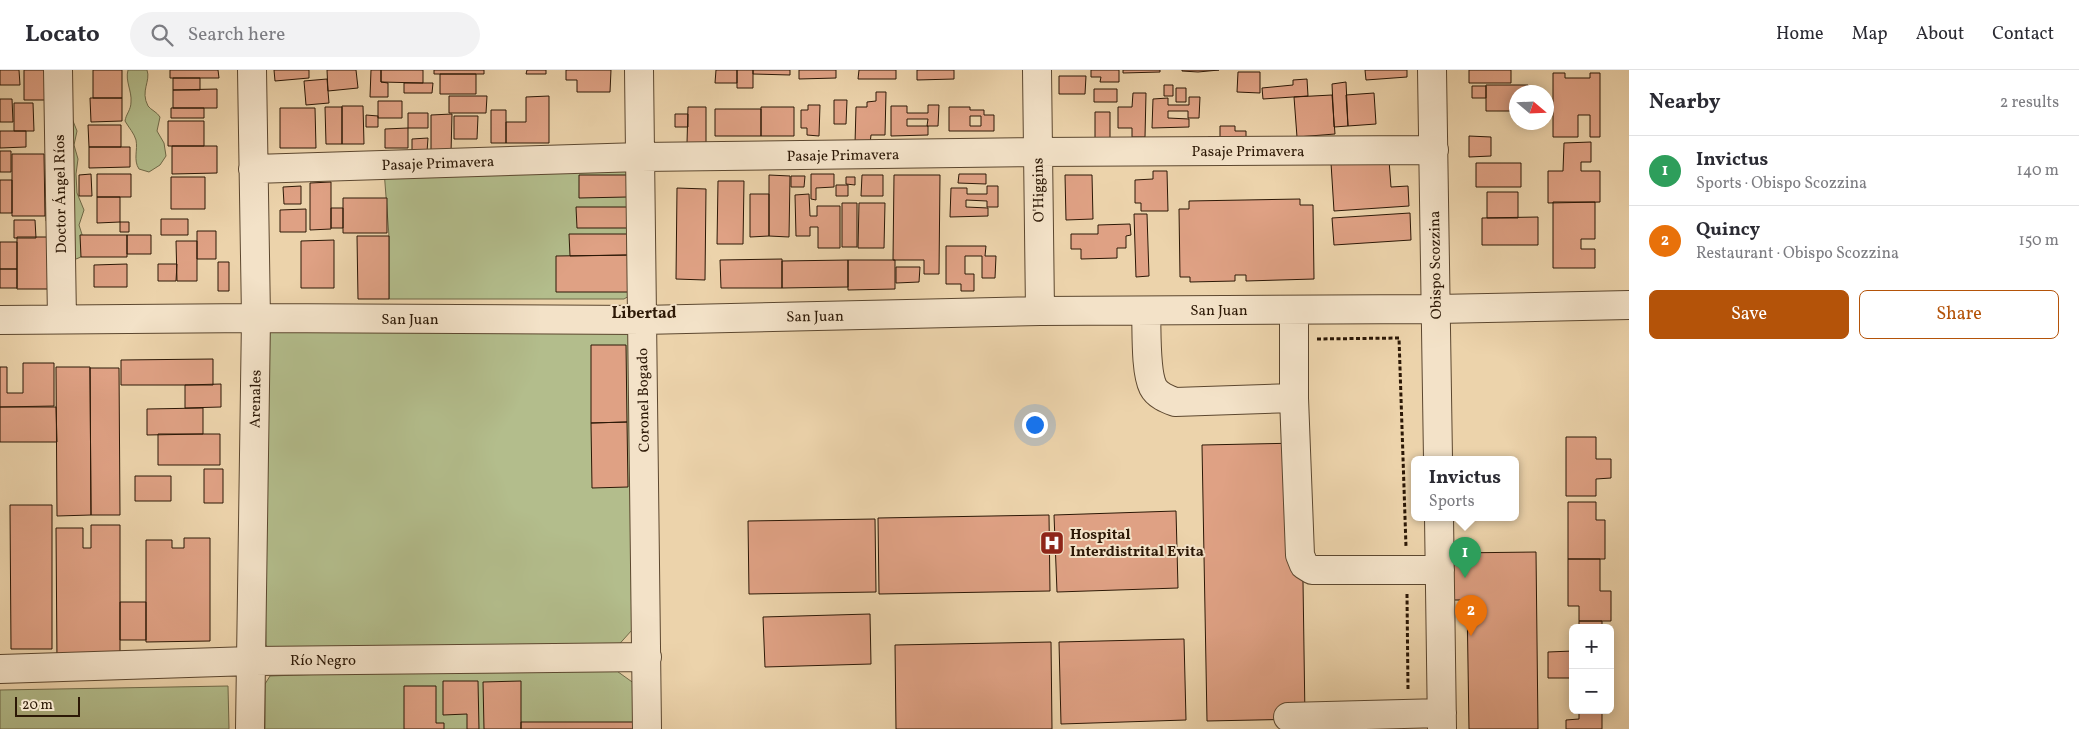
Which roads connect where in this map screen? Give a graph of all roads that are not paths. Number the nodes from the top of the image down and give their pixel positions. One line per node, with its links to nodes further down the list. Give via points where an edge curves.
1 (58, 70): 16 (street, Doctor Ángel Ríos)
2 (252, 70): 9 (street, Arenales)
3 (640, 70): 8 (street, Coronel Bogado)
4 (1037, 70): 7 (street, O'Higgins)
5 (1432, 70): 6 (street, Obispo Scozzina)
6 (1434, 150): 7 (street, Pasaje Primavera); 11 (street, Obispo Scozzina)
7 (1038, 152): 8 (street, Pasaje Primavera); 13 (street, O'Higgins)
8 (641, 158): 9 (street, Pasaje Primavera); 18 (street, Coronel Bogado)
9 (253, 169): 15 (street, Arenales)
10 (1629, 305): 11 (street, San Juan)
11 (1436, 309): 12 (street, San Juan); 20 (street, Obispo Scozzina)
12 (1294, 310): 14 (street, San Juan); 19 (street)
13 (1040, 311): 14 (street, San Juan); 18 (street, San Juan)
14 (1146, 311): 19 (street, via 1150,374 1153,388 1162,397 1175,402)
15 (256, 318): 16 (street, San Juan); 18 (street, San Juan); 24 (street, Arenales)
16 (62, 319): 17 (street, San Juan)
17 (0, 320)
18 (642, 320): 23 (street, Coronel Bogado)
19 (1294, 398): 22 (street, via 1300,555 1304,565 1312,570)
20 (1438, 456)
21 (1439, 521): 22 (street)
22 (1440, 570): 27 (street)
23 (647, 657): 24 (street, Río Negro); 29 (street, Coronel Bogado)
24 (251, 661): 25 (street, Río Negro); 28 (street, Arenales)
25 (0, 669)
26 (1288, 717): 27 (street, via 1408,714)
27 (1442, 721)
28 (250, 729)
29 (647, 729)

